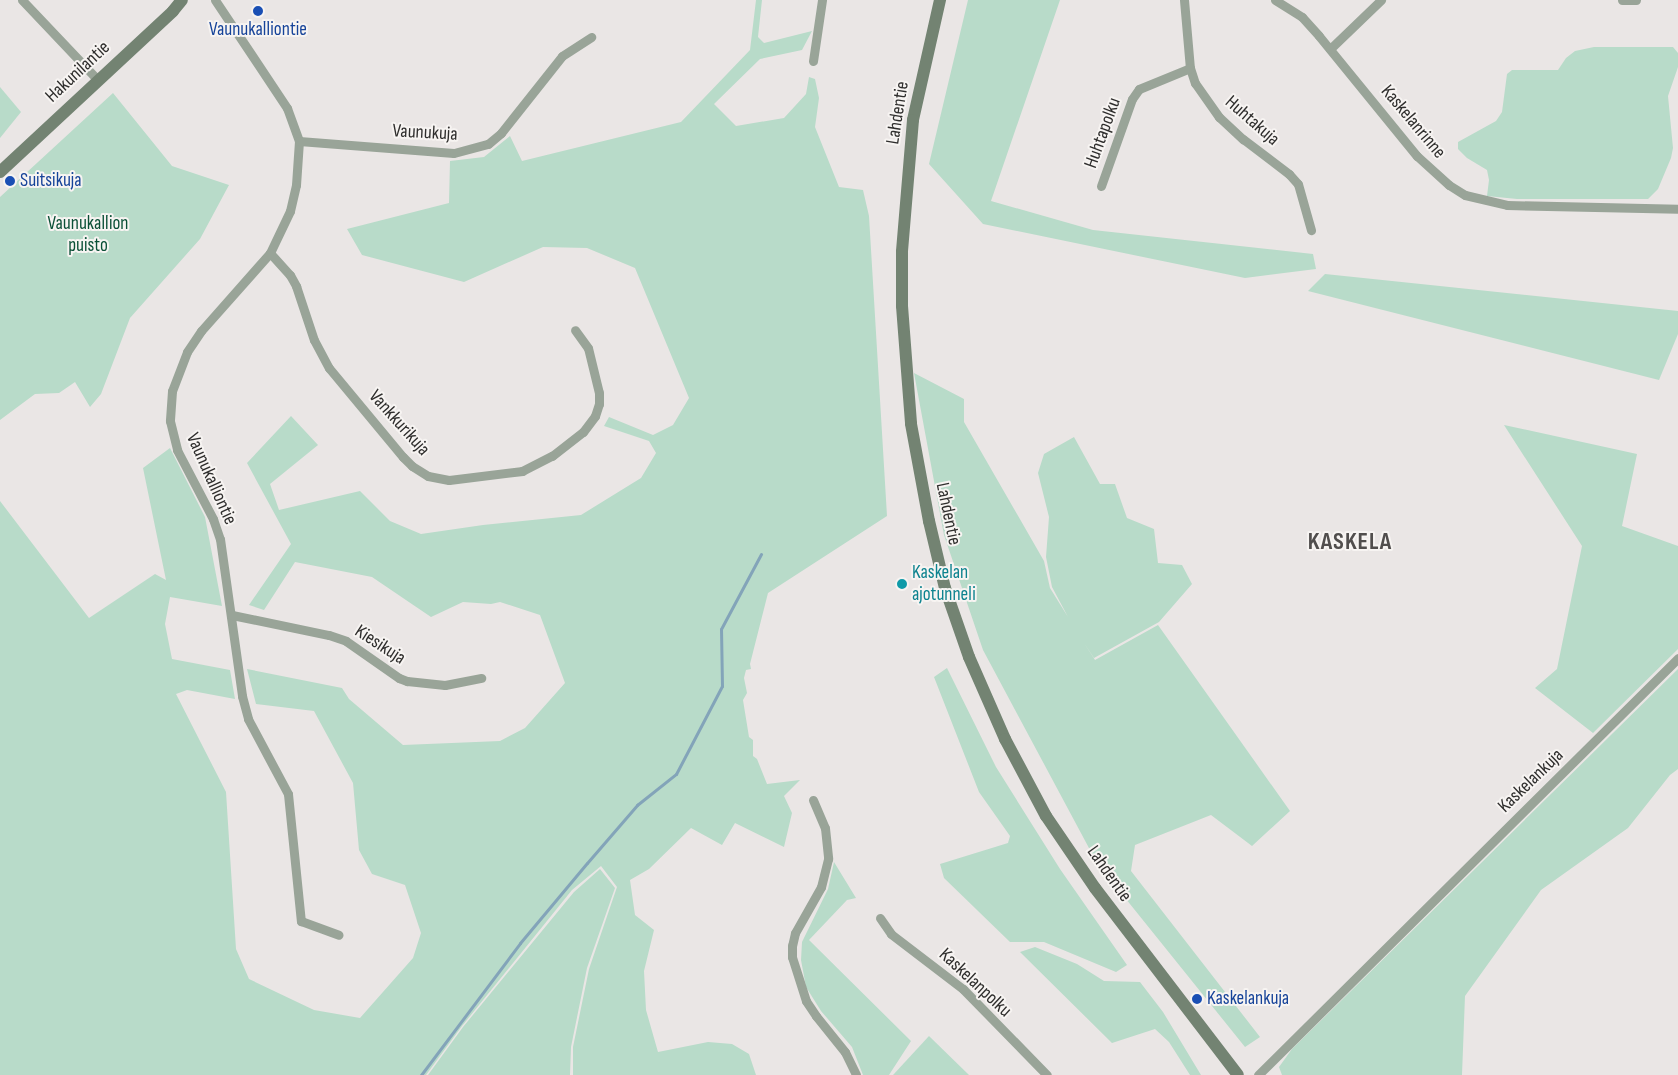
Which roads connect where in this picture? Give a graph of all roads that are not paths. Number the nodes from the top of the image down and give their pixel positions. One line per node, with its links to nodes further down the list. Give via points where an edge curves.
1 (22, 0): 15 (street)
2 (182, 0): 15 (main road, Hakunilantie)
3 (215, 0): 16 (street, Vaunukalliontie, via 282,98)
4 (822, 0): 13 (street)
5 (940, 0): 31 (main road, Lahdentie, via 913,120 902,252 902,306 911,424 945,588 969,657 1005,739 1046,816 1095,888)
6 (1184, 0): 14 (street, Huhtakuja)
7 (1275, 0): 12 (street, Kaskelanrinne, via 1302,17)
8 (1382, 0): 12 (street)
9 (1622, 0): 10 (street)
10 (1636, 0)
11 (591, 37): 16 (street, Vaunukuja, via 562,56 501,134 481,146 454,153)
12 (1330, 49): 19 (street, Kaskelanrinne, via 1417,156 1465,195 1506,205)
13 (813, 61)
14 (1190, 68): 18 (street, Huhtapolku, via 1139,89 1132,99); 20 (street, Huhtakuja, via 1205,100 1219,117 1298,184)
15 (98, 79): 17 (main road, Hakunilantie)
16 (299, 141): 21 (street, Vaunukalliontie, via 293,201)
17 (0, 172)
18 (1101, 186)
19 (1678, 209)
20 (1311, 230)
21 (270, 253): 22 (street, Vankkurikuja, via 296,286 314,340 330,368 403,457 428,476 449,480 522,471 552,456 583,432 595,416 599,393 588,348); 23 (street, Vaunukalliontie, via 201,331 187,352 175,381 170,407 173,438 214,519 220,539)
22 (575, 330)
23 (232, 615): 25 (street, Kiesikuja, via 346,641 407,681 444,685); 28 (street, Vaunukalliontie, via 248,719 288,794 301,921)
24 (1678, 658): 32 (street, Kaskelankuja)
25 (481, 678)
26 (813, 800): 29 (street, via 825,828 829,854 821,888 795,933 792,957 806,1001 846,1052)
27 (880, 918): 30 (street, Kaskelanpolku, via 891,934 963,989)
28 (339, 935)
29 (856, 1075)
30 (1046, 1075)
31 (1238, 1075)
32 (1258, 1075)

